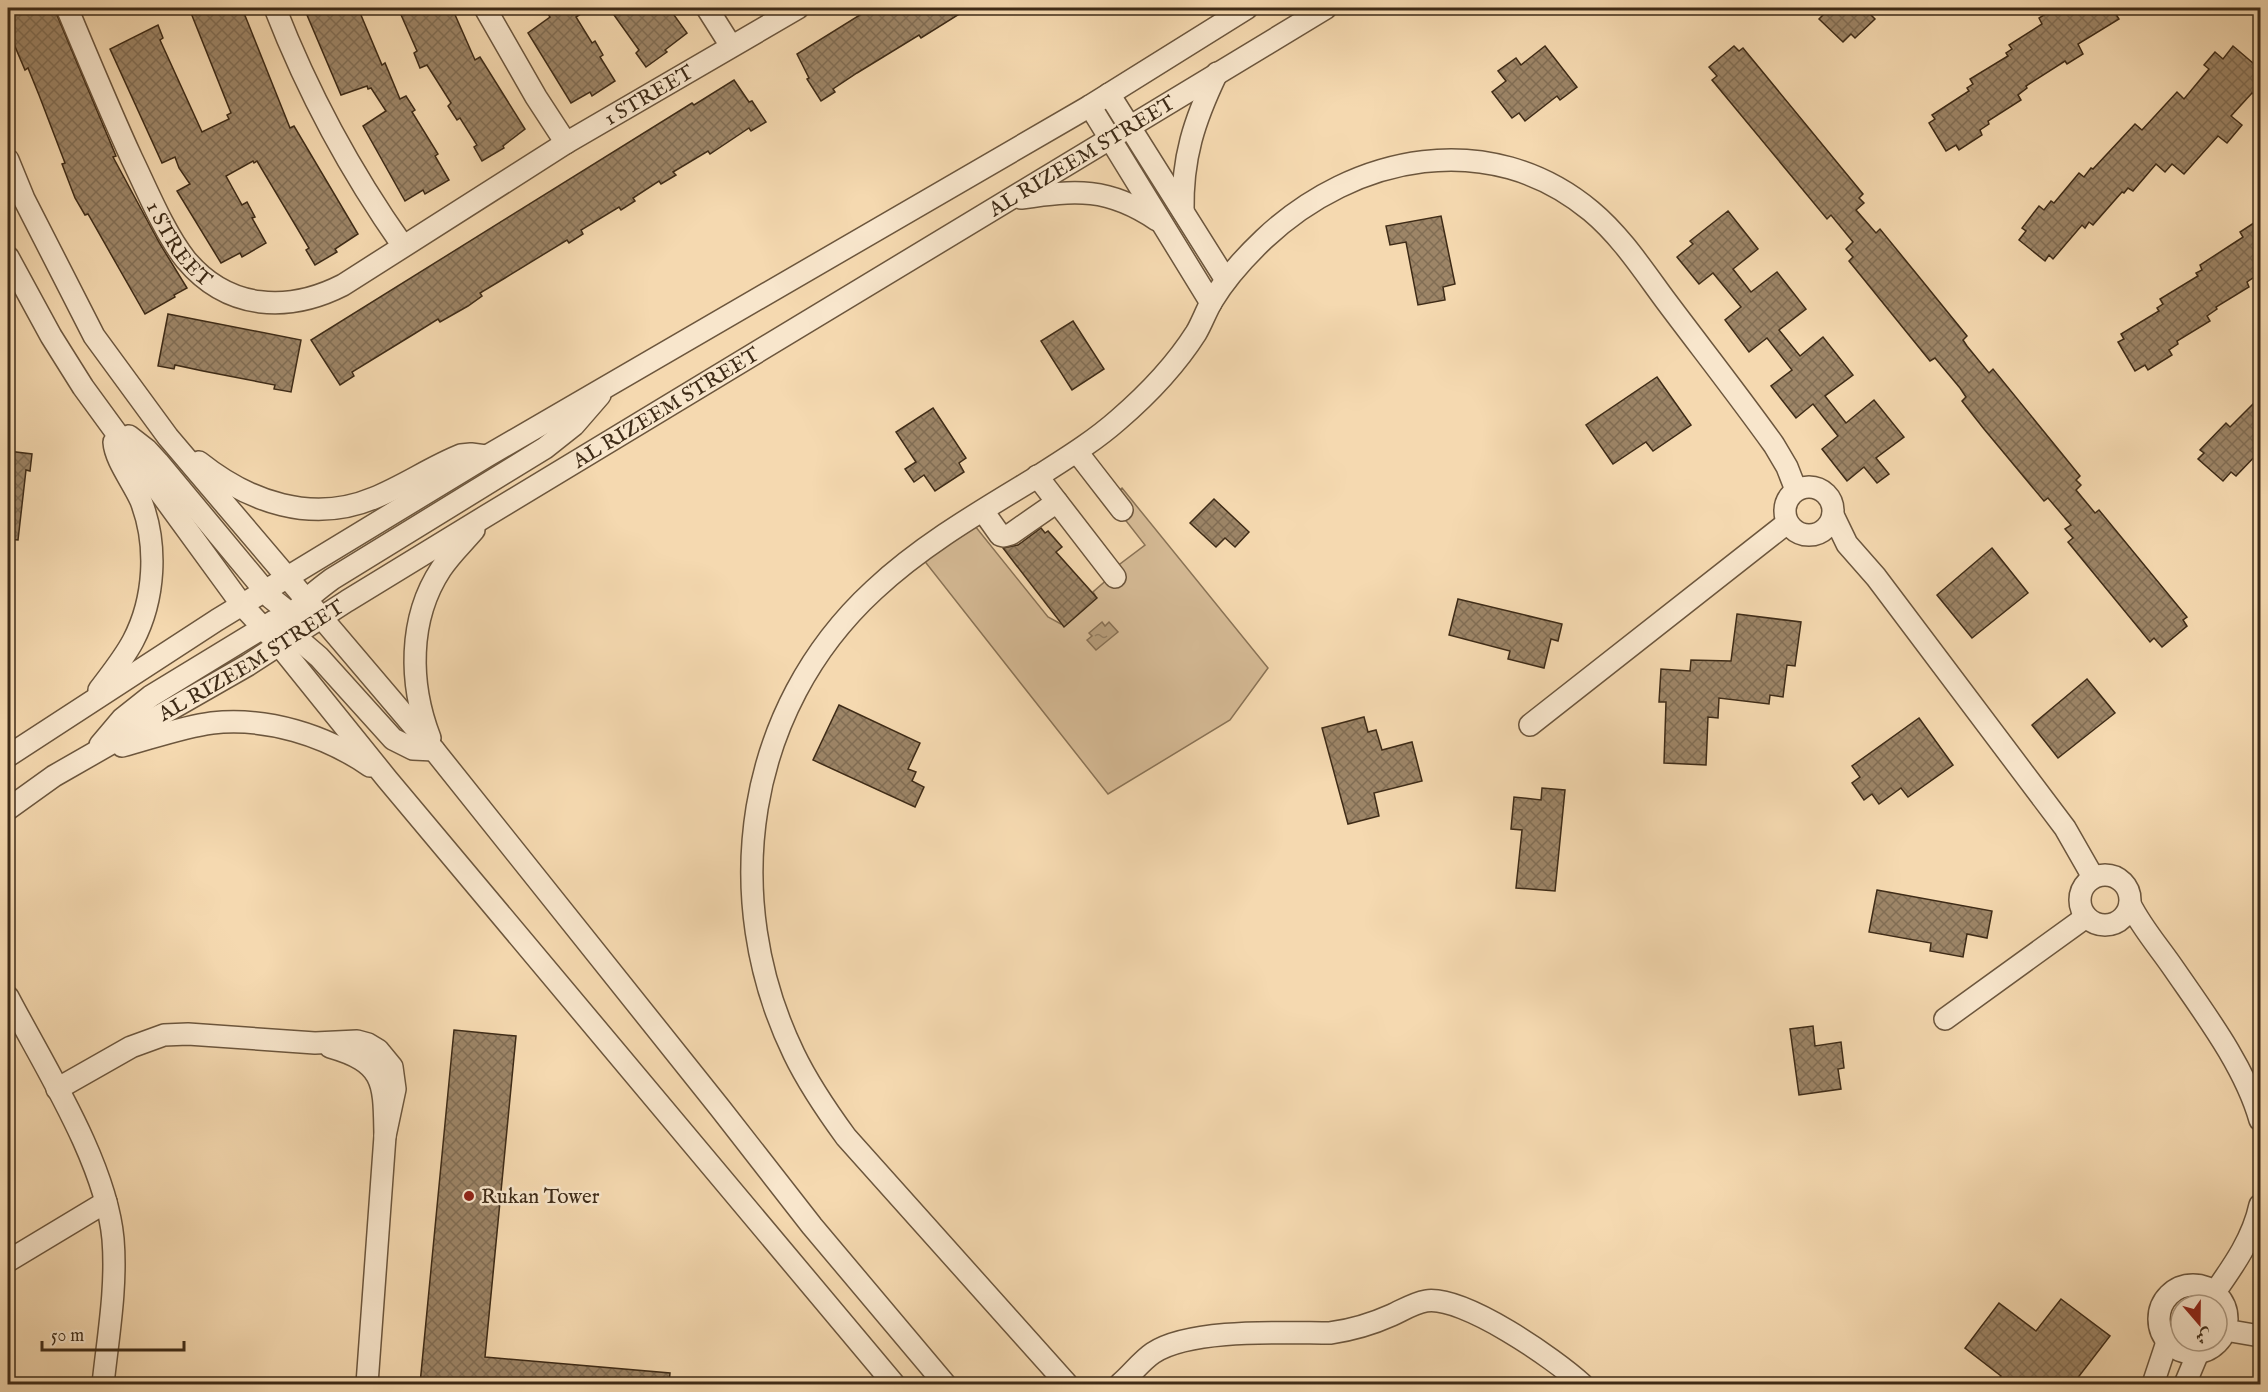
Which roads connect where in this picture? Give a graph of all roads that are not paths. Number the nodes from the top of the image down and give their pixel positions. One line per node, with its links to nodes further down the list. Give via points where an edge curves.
1 (67, 8): 19 (street, 1 STREET, via 146,188 186,259 205,278 253,301 302,301 343,285)
2 (275, 8): 19 (street, via 300,70 337,143)
3 (485, 8): 14 (street)
4 (707, 8): 8 (street)
5 (798, 8): 8 (street, 1 STREET)
6 (1247, 8): 10 (street, AL RIZEEM STREET)
7 (1326, 8): 9 (street, AL RIZEEM STREET)
8 (731, 46): 14 (street, 1 STREET)
9 (1217, 73): 12 (street, AL RIZEEM STREET); 17 (street, via 1188,146)
10 (1109, 94): 11 (street, AL RIZEEM STREET); 12 (street)
11 (1089, 106): 13 (street); 23 (street, AL RIZEEM STREET)
12 (1130, 125): 13 (street, AL RIZEEM STREET); 17 (street)
13 (1109, 138): 16 (street, AL RIZEEM STREET); 18 (street)
14 (566, 143): 19 (street, 1 STREET)
15 (8, 160): 25 (street, via 94,336)
16 (1011, 199): 18 (street, via 1047,193 1095,193 1132,206); 34 (street, AL RIZEEM STREET)
17 (1183, 212): 21 (street)
18 (1161, 223): 22 (street)
19 (403, 246)
20 (8, 257): 24 (street, via 51,336)
21 (1226, 280): 22 (street); 29 (street, via 1268,235 1305,206 1368,174 1437,159 1485,162 1532,175 1574,198 1627,248 1774,445)
22 (1211, 303): 26 (street, via 1198,331 1159,380 1109,428)
23 (607, 385): 27 (street, AL RIZEEM STREET); 43 (street, via 574,425 545,448 332,579)
24 (115, 430): 40 (street, via 147,450); 41 (street); 44 (street, via 114,446 147,521 151,581 134,639)
25 (168, 437): 27 (street, via 244,491 264,501 300,508 352,505 461,455); 38 (street)
26 (1077, 452): 28 (street); 31 (street)
27 (487, 456): 38 (street, AL RIZEEM STREET)
28 (1037, 476): 30 (street); 32 (street)
29 (1796, 490): 33 (street, via 1809,487 1822,491 1831,501); 35 (street, via 1784,509)
30 (1057, 502): 32 (street, via 1008,536 1000,535); 39 (street)
31 (1122, 510)
32 (983, 511): 72 (street, via 874,589 833,633 801,682 776,735 754,815 756,924 780,1022 826,1110 868,1163)
33 (1833, 514): 36 (street, via 1827,527); 37 (street)
34 (486, 516): 42 (street, AL RIZEEM STREET); 46 (street, via 441,568 421,616 414,659 415,681)
35 (1787, 523): 36 (street, via 1803,535); 45 (street)
36 (1816, 534): 37 (street)
37 (1854, 553): 51 (street, via 2065,828)
38 (287, 577): 40 (street, AL RIZEEM STREET); 43 (street, via 290,595)
39 (1115, 577)
40 (265, 591): 41 (street, AL RIZEEM STREET); 43 (street)
41 (242, 605): 43 (street); 44 (street)
42 (321, 618): 43 (street, AL RIZEEM STREET); 43 (street); 46 (street)
43 (285, 622): 46 (street, via 393,739 413,749); 47 (street, via 136,707 107,734); 49 (street)
44 (93, 699): 48 (street)
45 (1530, 725)
46 (434, 750): 71 (street, via 812,1226)
47 (92, 755): 49 (street, via 212,723 262,723 326,742); 50 (street)
48 (8, 756)
49 (387, 779): 68 (street)
50 (8, 809)
51 (2093, 878): 52 (street, via 2106,874 2120,879 2129,890); 53 (street, via 2080,896)
52 (2130, 904): 54 (street, via 2125,916); 55 (street)
53 (2086, 917): 54 (street, via 2102,925); 57 (street)
54 (2115, 923): 55 (street)
55 (2153, 942): 59 (street, via 2236,1064)
56 (8, 997): 58 (street)
57 (1946, 1019)
58 (57, 1089): 60 (street); 70 (street, via 131,1047 164,1035 315,1043 357,1041 386,1058 392,1067 395,1089 385,1136)
59 (2260, 1120)
60 (106, 1202): 62 (street); 69 (street, via 114,1268)
61 (2260, 1205): 63 (street, via 2252,1232)
62 (8, 1261)
63 (2215, 1292): 66 (street, via 2190,1284 2167,1295 2158,1319)
64 (2229, 1331): 65 (street)
65 (2260, 1336)
66 (2167, 1342): 75 (street)
67 (2198, 1353): 76 (street)
68 (892, 1383)
69 (103, 1384)
70 (367, 1384)
71 (945, 1384)
72 (1067, 1384)
73 (1120, 1384): 74 (street, via 1154,1353 1178,1342 1221,1335 1346,1331 1432,1300 1458,1305 1502,1329 1561,1365)
74 (1582, 1384)
75 (2153, 1384)
76 (2185, 1384)

